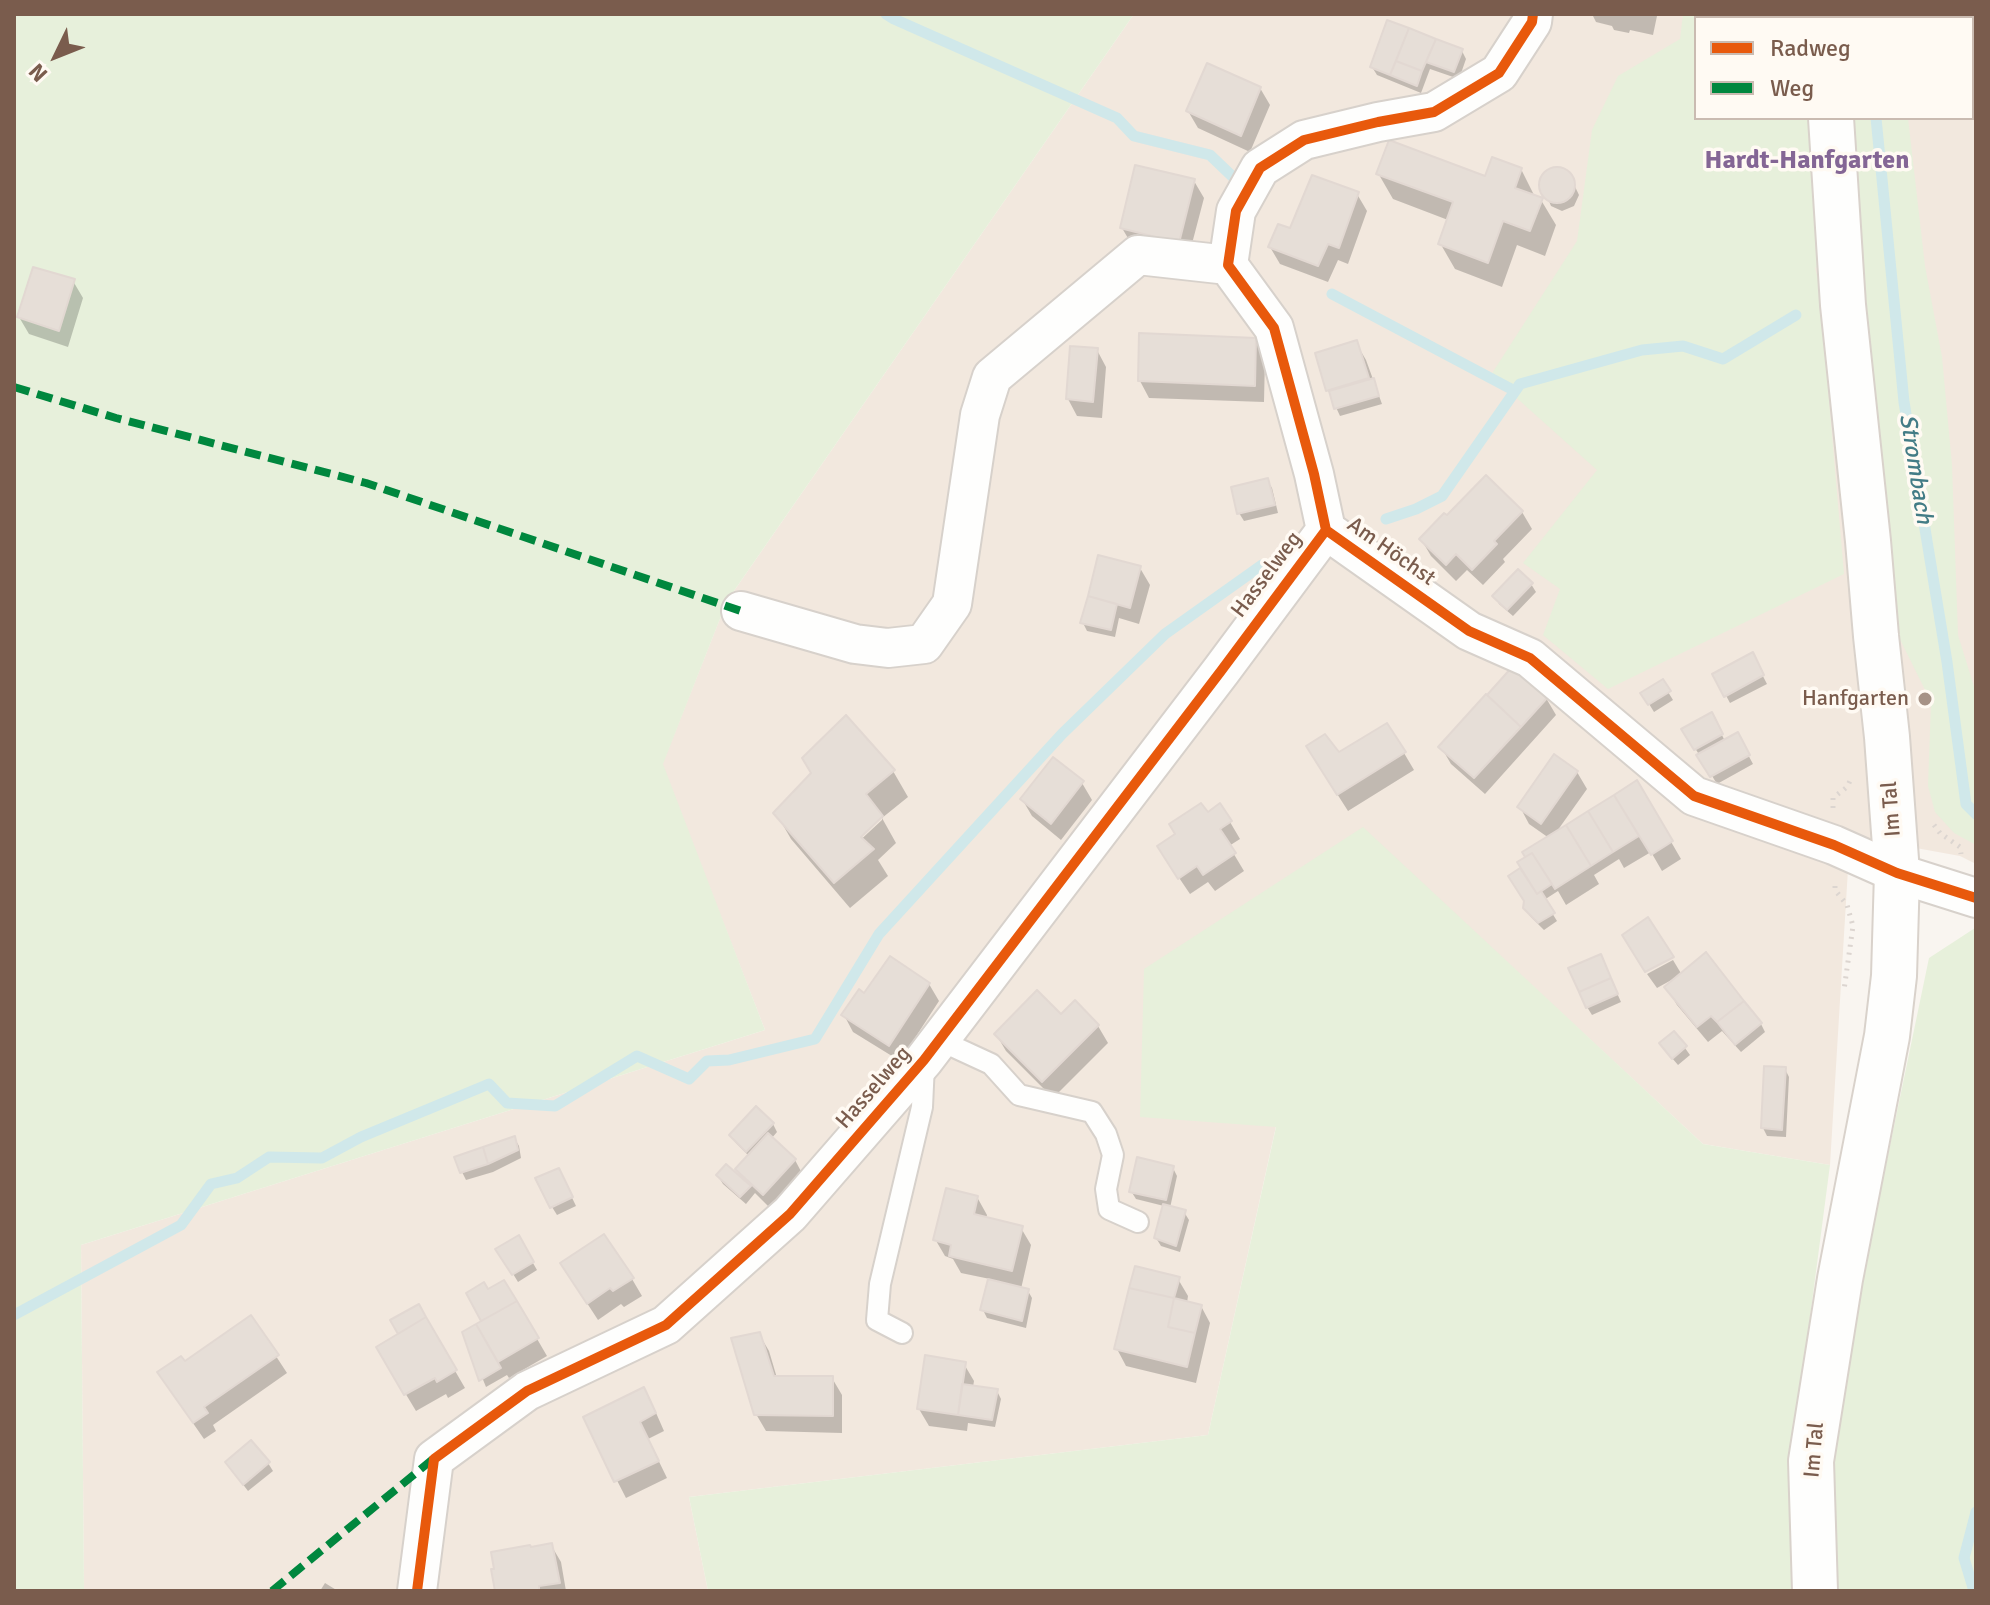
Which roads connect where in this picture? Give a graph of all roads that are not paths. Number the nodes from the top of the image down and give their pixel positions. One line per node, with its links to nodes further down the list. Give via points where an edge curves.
1 (1533, 14): 3 (street, via 1499,73 1434,112 1304,140 1260,168 1236,211)
2 (1831, 120): 6 (main road, Im Tal, via 1843,305)
3 (1228, 265): 4 (street, Am Höchst, via 1274,328); 5 (street, via 1138,255 992,377 980,415 952,604 924,644 855,644)
4 (1326, 530): 6 (street, Am Höchst, via 1469,631 1530,658 1694,796); 8 (street, Hasselweg)
5 (741, 611)
6 (1897, 873): 7 (street, Am Höchst); 12 (main road, Im Tal, via 1887,1036 1811,1461)
7 (1976, 898)
8 (932, 1050): 9 (lane, via 991,1064 1019,1095 1092,1112 1113,1155 1106,1189 1109,1209); 10 (lane, via 880,1284 877,1320); 11 (street, Hasselweg, via 790,1214 666,1325 527,1391 434,1459)
9 (1138, 1222)
10 (902, 1333)
11 (417, 1591)
12 (1815, 1591)

